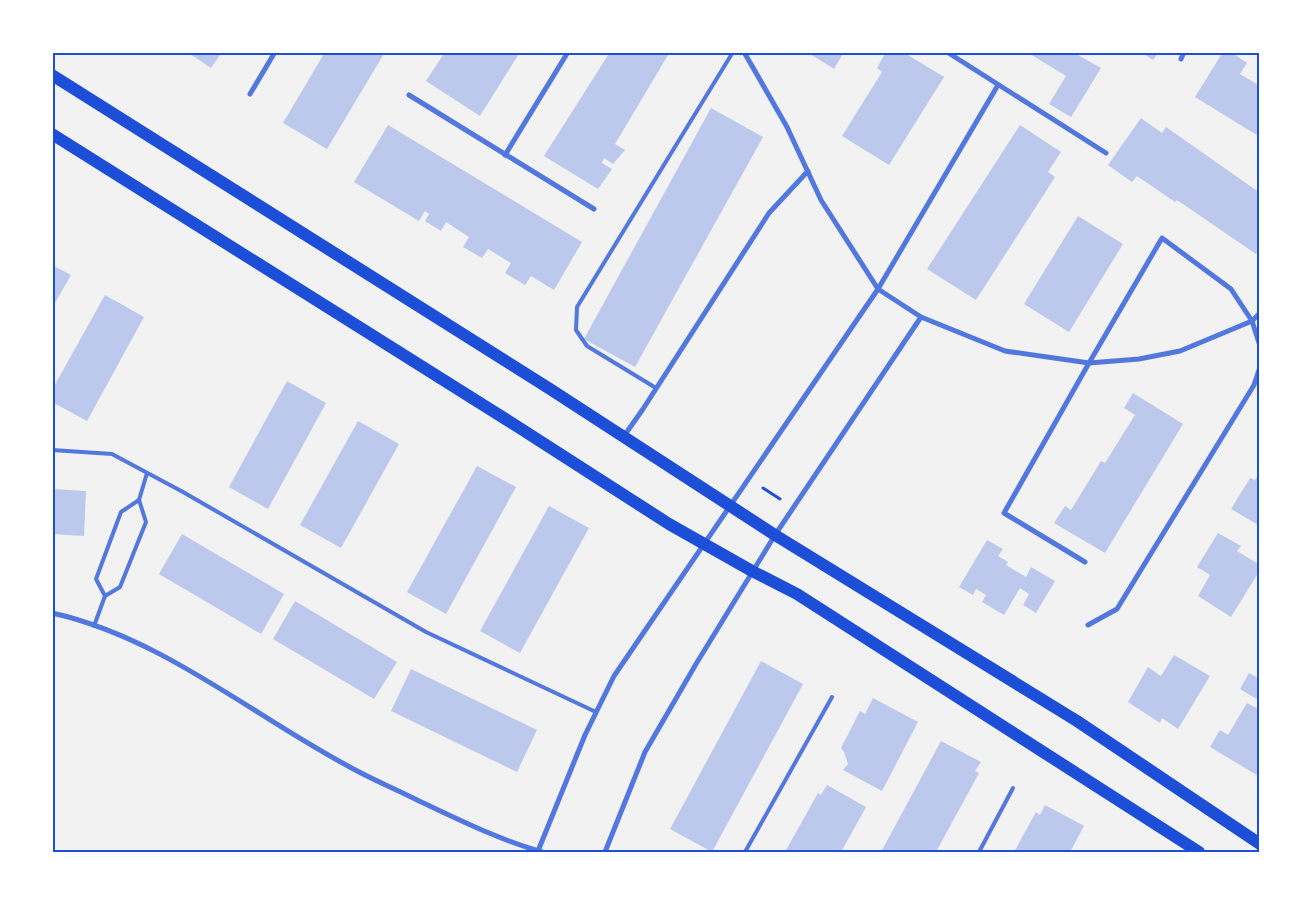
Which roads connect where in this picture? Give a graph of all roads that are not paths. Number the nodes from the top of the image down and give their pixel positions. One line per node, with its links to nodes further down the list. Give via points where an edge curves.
1 (275, 52): 10 (street)
2 (568, 52): 14 (street)
3 (733, 52): 24 (lane, via 577,307 576,330 586,346)
4 (744, 52): 15 (street, via 788,127)
5 (947, 52): 9 (street)
6 (1184, 52): 7 (street)
7 (1180, 58)
8 (52, 76): 25 (main road)
9 (998, 85): 13 (street); 17 (street)
10 (250, 94)
11 (409, 95): 14 (street)
12 (52, 134): 31 (main road)
13 (1106, 153)
14 (505, 155): 16 (street)
15 (808, 171): 17 (street, via 838,228); 24 (street, via 769,213)
16 (594, 209)
17 (878, 289): 19 (street); 29 (street)
18 (1260, 313): 20 (street)
19 (921, 317): 22 (street, via 1005,351); 30 (street)
20 (1252, 321): 21 (street); 22 (street, via 1180,351 1139,359); 22 (street, via 1232,289 1162,238)
21 (1260, 346)
22 (1089, 363): 32 (street, via 1004,513)
23 (1260, 367): 36 (street, via 1254,386 1117,608)
24 (656, 388): 25 (street)
25 (624, 436): 29 (main road)
26 (52, 450): 27 (lane, via 112,454)
27 (148, 473): 28 (lane); 39 (lane, via 426,632)
28 (139, 500): 34 (lane, via 146,522 120,587); 34 (lane, via 121,512 96,579)
29 (730, 506): 30 (main road); 31 (street)
30 (775, 535): 33 (street); 41 (main road, via 1078,721)
31 (704, 544): 33 (main road); 39 (street, via 614,676)
32 (1085, 562)
33 (752, 571): 43 (street, via 645,752); 46 (main road, via 797,594)
34 (104, 596): 37 (lane)
35 (52, 613): 37 (street)
36 (1088, 625)
37 (94, 626): 42 (street, via 140,644 347,766 446,814)
38 (832, 697): 44 (lane)
39 (596, 712): 42 (street, via 559,796)
40 (1013, 788): 45 (lane)
41 (1260, 844)
42 (540, 852)
43 (605, 852)
44 (745, 852)
45 (979, 852)
46 (1199, 852)

